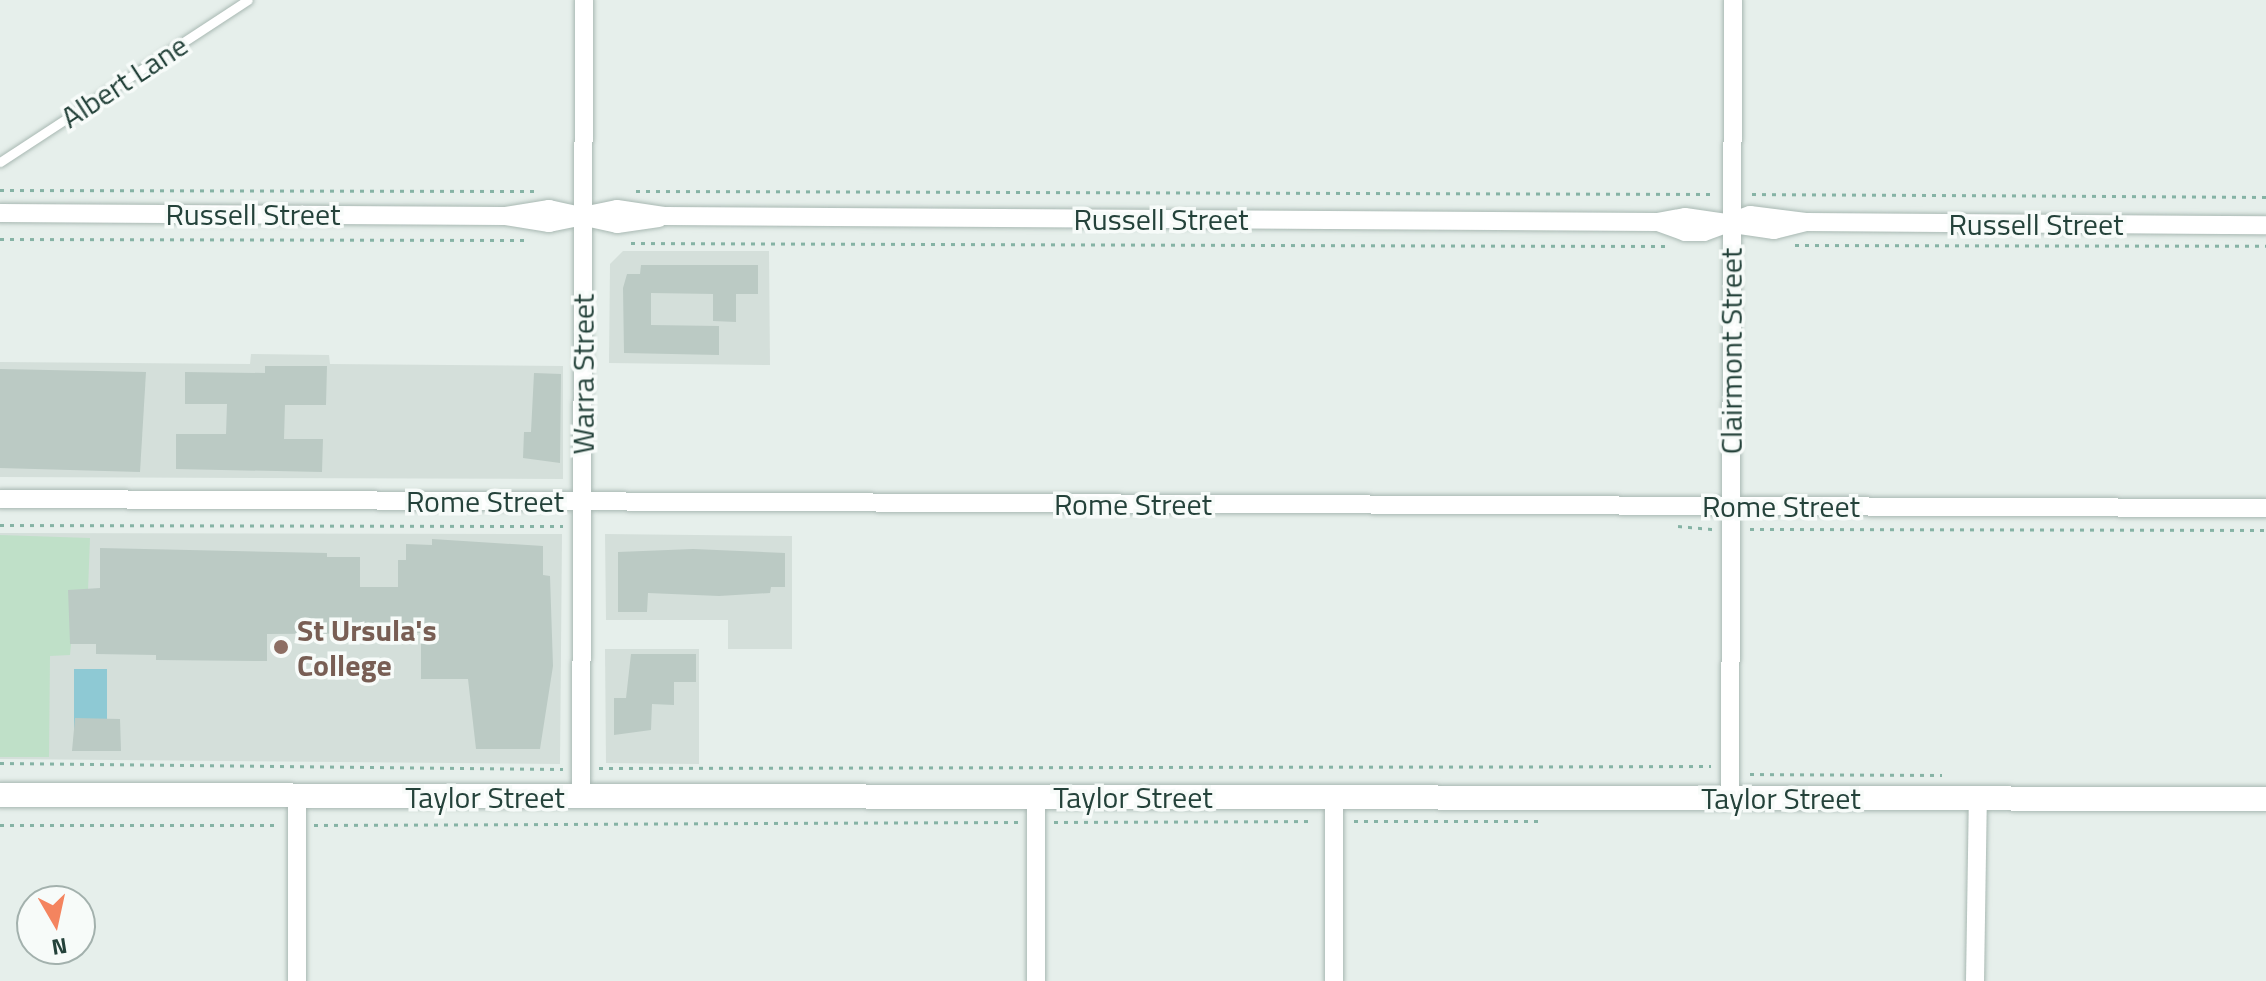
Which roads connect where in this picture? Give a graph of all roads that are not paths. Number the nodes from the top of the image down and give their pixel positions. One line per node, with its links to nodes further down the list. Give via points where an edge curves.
1 (248, 0): 4 (lane, Albert Lane)
2 (584, 0): 6 (street, Warra Street)
3 (1733, 0): 7 (street, Clairmont Street)
4 (0, 162)
5 (0, 213): 6 (street, Russell Street, via 506,216 540,223)
6 (583, 216): 7 (street, Russell Street, via 617,224 665,216 1657,222 1685,217); 10 (street, Warra Street)
7 (1732, 222): 8 (street, Russell Street, via 1774,215 1806,222); 11 (street, Clairmont Street)
8 (2266, 225)
9 (0, 499): 10 (street, Rome Street)
10 (582, 501): 11 (street, Rome Street); 15 (street, Warra Street)
11 (1731, 506): 12 (street, Rome Street); 16 (street, Clairmont Street)
12 (2266, 508)
13 (0, 795): 14 (street, Taylor Street)
14 (297, 796): 15 (street, Taylor Street); 21 (street)
15 (581, 797): 20 (street, Taylor Street)
16 (1730, 798): 17 (street, Taylor Street); 19 (street, Taylor Street)
17 (1978, 799): 18 (street, Taylor Street); 24 (street)
18 (2266, 799)
19 (1334, 809): 20 (street, Taylor Street); 23 (street)
20 (1036, 810): 22 (street)
21 (297, 981)
22 (1036, 981)
23 (1334, 981)
24 (1975, 981)

